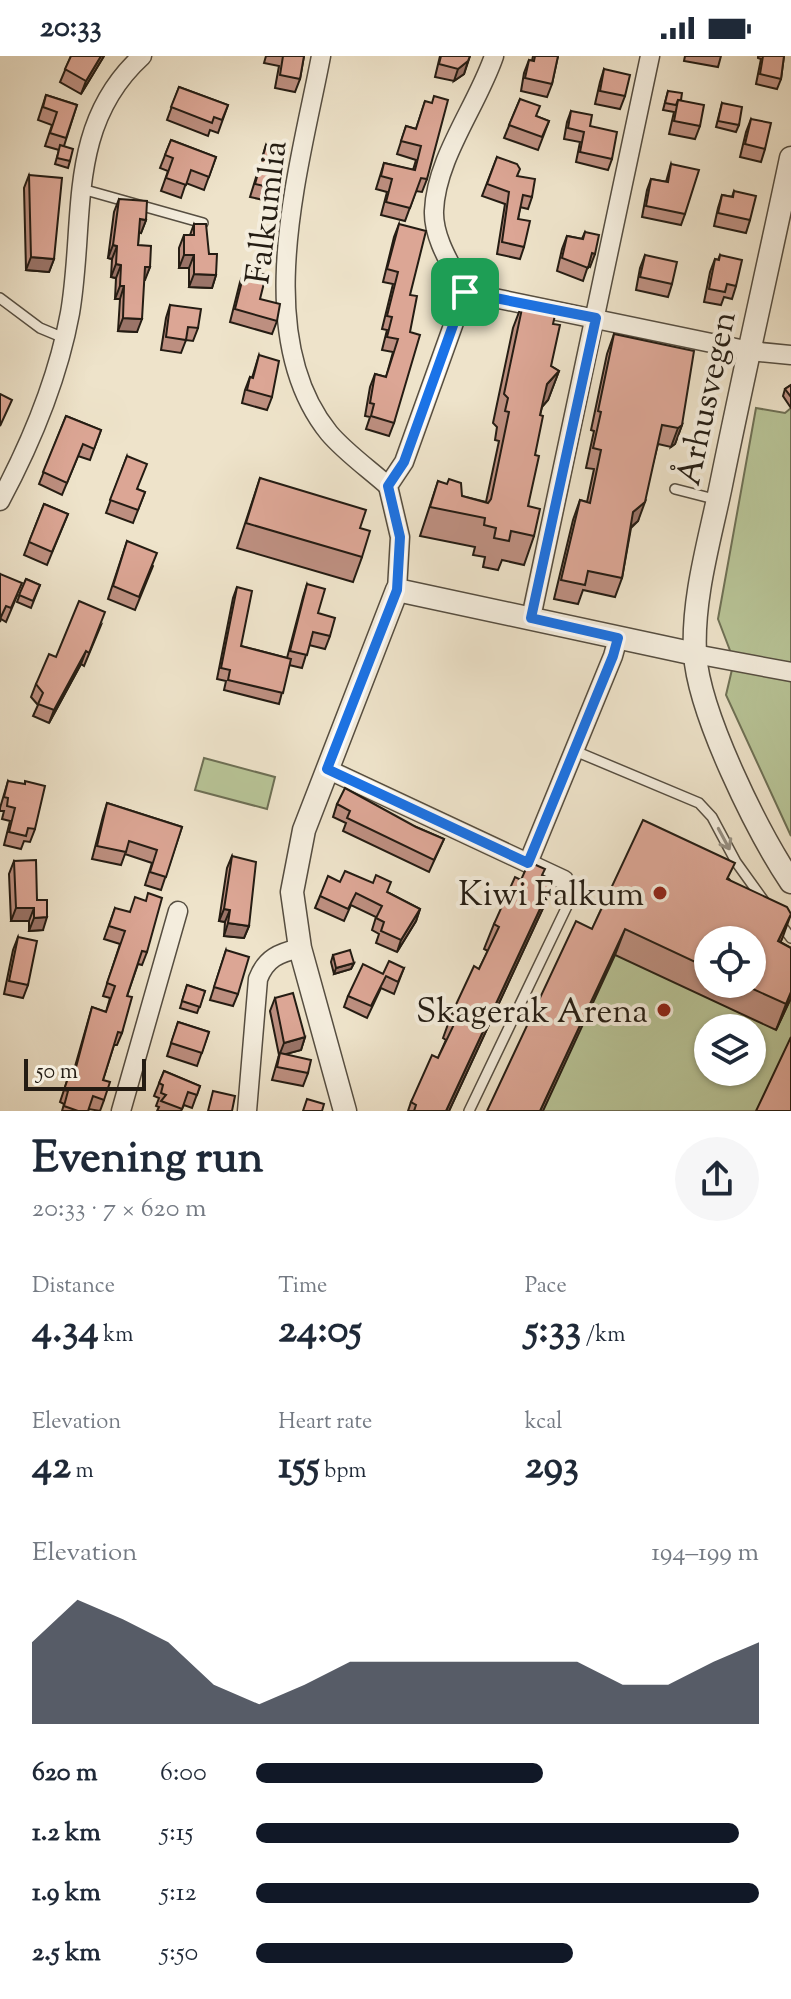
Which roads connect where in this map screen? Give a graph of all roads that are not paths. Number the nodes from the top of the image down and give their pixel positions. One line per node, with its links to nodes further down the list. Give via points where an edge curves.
1 (142, 56): 6 (street, via 110,92 94,123)
2 (321, 56): 14 (street, Falkumlia, via 285,254 288,321 310,402 330,433)
3 (494, 56): 8 (street, via 443,173 434,213 442,247)
4 (650, 56): 10 (street)
5 (791, 158): 12 (street, Århusvegen)
6 (82, 189): 7 (lane); 11 (street)
7 (203, 223)
8 (465, 292): 10 (street); 14 (street, via 404,462)
9 (0, 298): 11 (lane, via 40,328)
10 (596, 318): 12 (street); 19 (street)
11 (64, 338): 17 (street, via 39,418)
12 (750, 351): 13 (street); 16 (street, Århusvegen)
13 (791, 355)
14 (388, 486): 18 (street, via 400,537)
15 (675, 489): 16 (lane)
16 (718, 500): 21 (street, Århusvegen, via 702,579)
17 (0, 501)
18 (397, 590): 19 (street); 24 (street)
19 (531, 618): 20 (street)
20 (618, 638): 21 (street); 23 (street)
21 (695, 654): 22 (street); 27 (street, Århusvegen, via 699,683 734,774)
22 (791, 672)
23 (575, 751): 25 (street); 29 (lane, one-way to 29, via 699,803)
24 (327, 769): 25 (street); 30 (street, via 296,861 292,892)
25 (528, 863): 26 (street)
26 (564, 880): 34 (lane, via 572,894 569,902)
27 (791, 882)
28 (178, 911): 31 (street)
29 (791, 938)
30 (300, 948): 32 (street, via 279,953 264,965 258,979); 33 (street)
31 (121, 1111)
32 (247, 1111)
33 (345, 1111)
34 (469, 1111)

